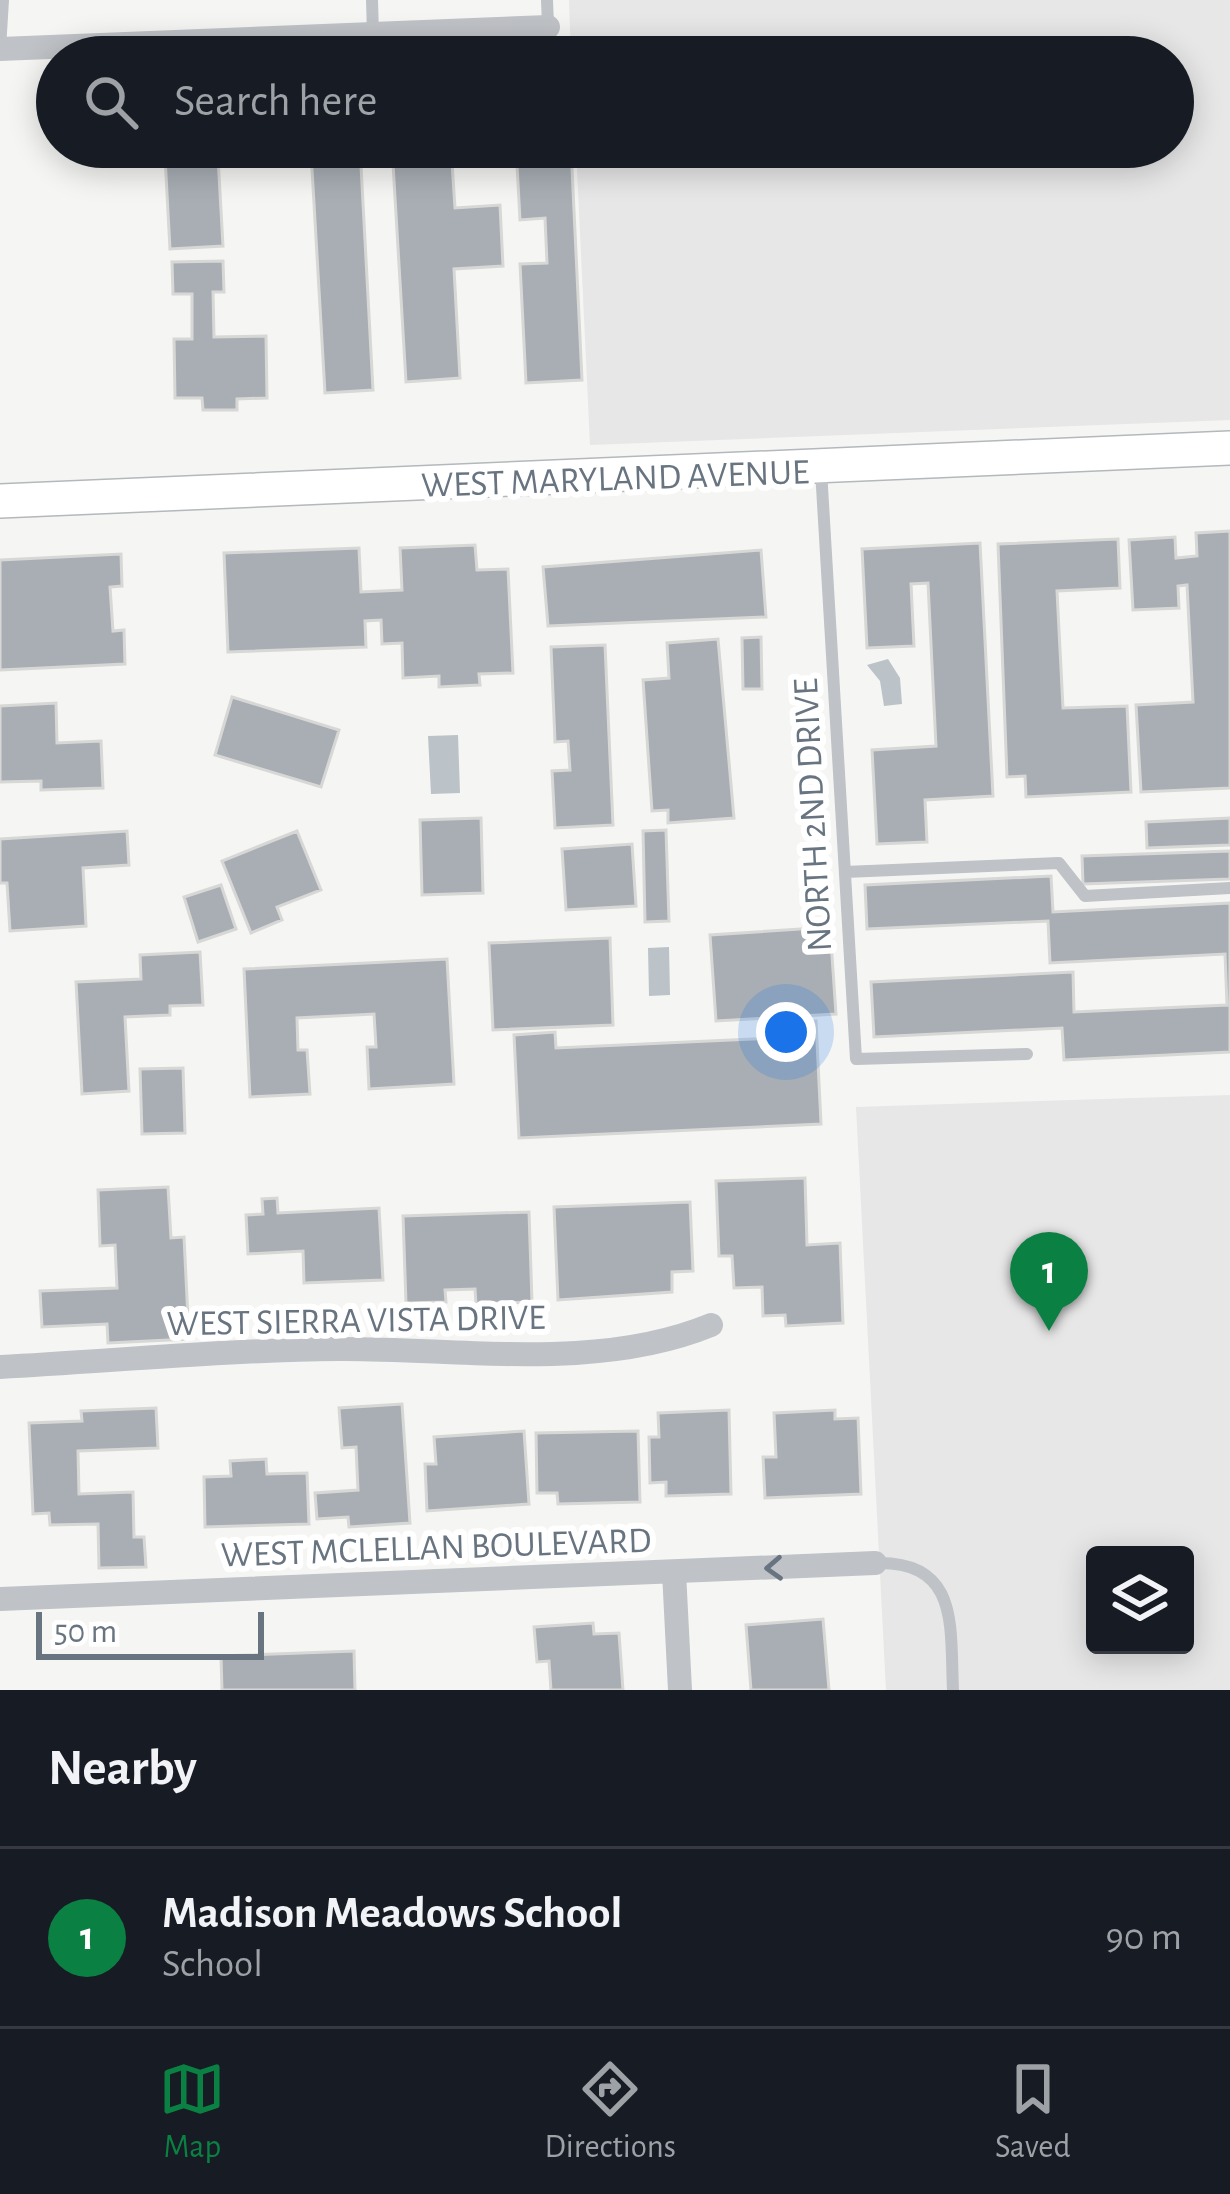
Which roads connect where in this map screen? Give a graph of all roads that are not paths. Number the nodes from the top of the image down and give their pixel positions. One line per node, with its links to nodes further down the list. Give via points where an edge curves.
1 (3, 0): 8 (lane)
2 (372, 0): 5 (lane)
3 (547, 0): 4 (lane)
4 (548, 27): 5 (street)
5 (373, 34): 6 (street)
6 (323, 36)
7 (36, 48): 8 (street)
8 (0, 49)
9 (1230, 448): 10 (street, WEST MARYLAND AVENUE)
10 (821, 469): 11 (street, WEST MARYLAND AVENUE); 12 (lane, NORTH 2ND DRIVE)
11 (0, 501)
12 (845, 872): 13 (lane, via 1059,862 1085,896); 14 (lane, NORTH 2ND DRIVE, via 856,1059)
13 (1230, 888)
14 (1027, 1054)
15 (711, 1325): 16 (street, WEST SIERRA VISTA DRIVE, via 665,1340 551,1352 342,1349)
16 (0, 1366)
17 (875, 1563): 18 (street, WEST MCLELLAN BOULEVARD, one-way to 18); 21 (lane, via 904,1562 938,1583 949,1608)
18 (674, 1572): 19 (street, WEST MCLELLAN BOULEVARD); 20 (street)
19 (0, 1599)
20 (680, 1690)
21 (953, 1690)

